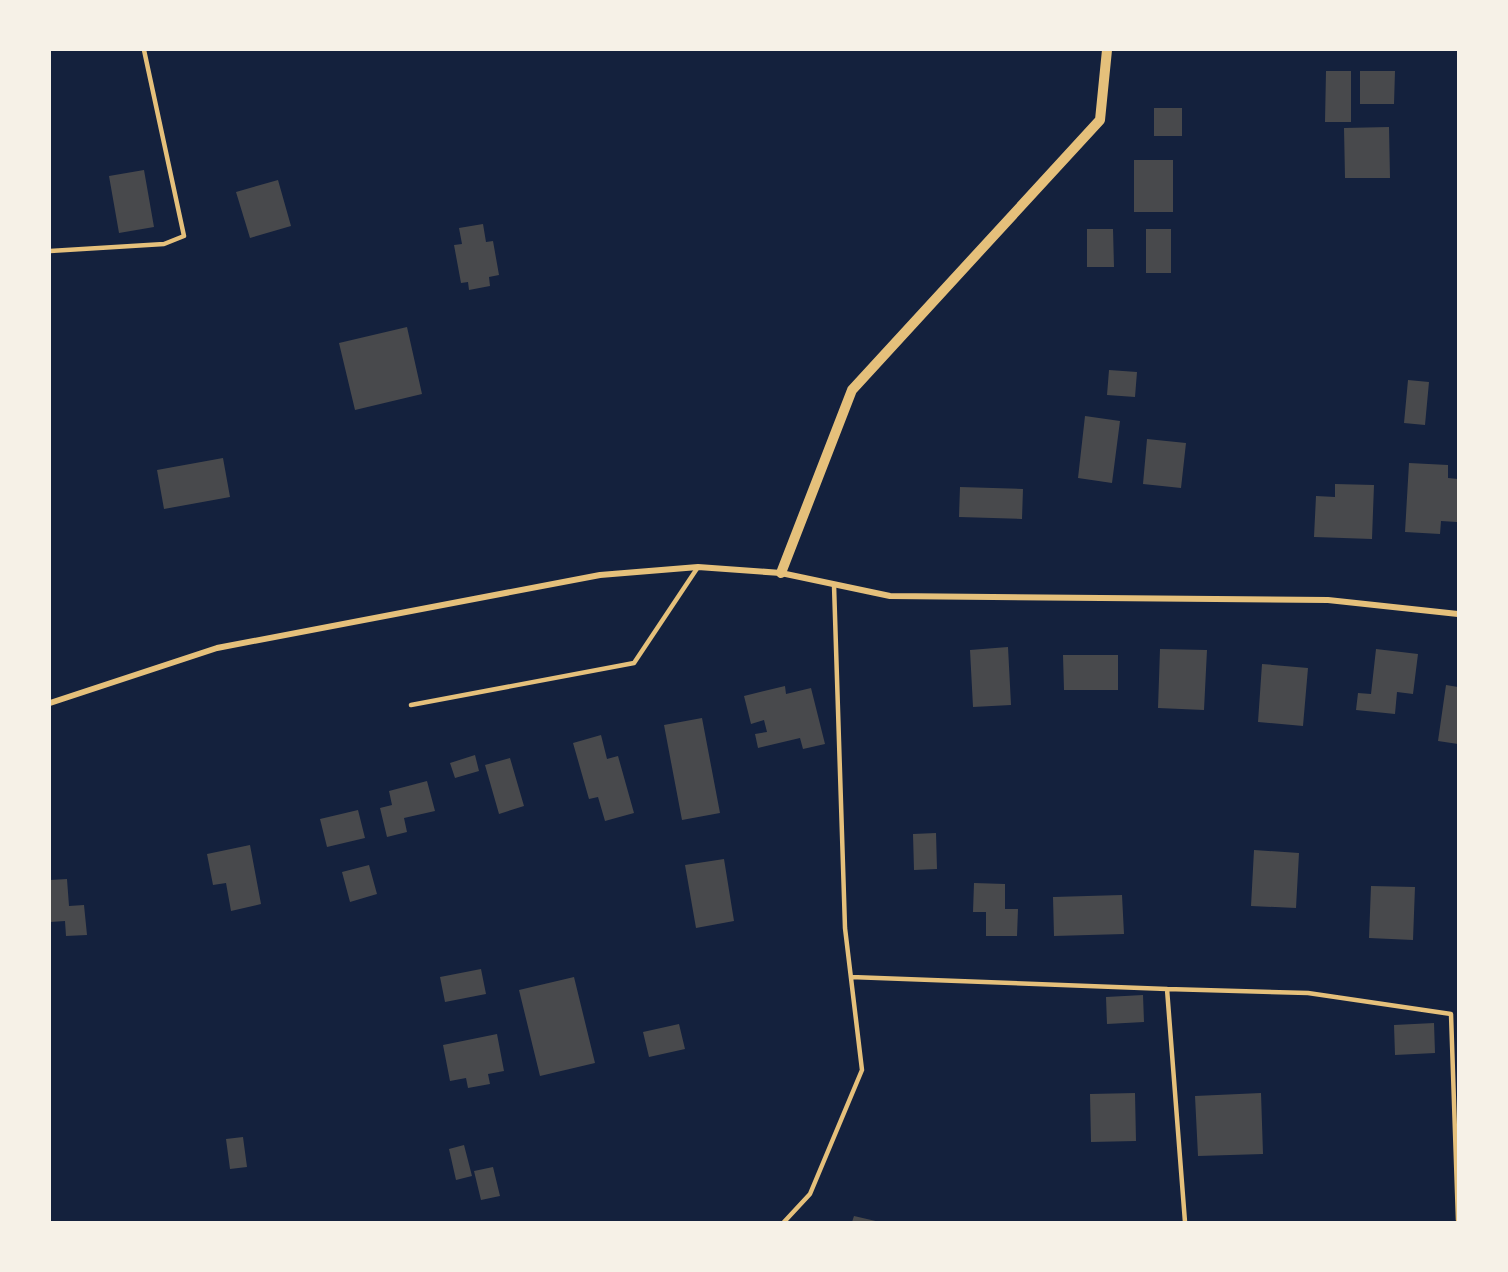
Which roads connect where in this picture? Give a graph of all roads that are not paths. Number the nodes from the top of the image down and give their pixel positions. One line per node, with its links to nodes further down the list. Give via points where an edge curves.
1 (144, 50): 3 (lane, via 184,236 164,244)
2 (1107, 50): 5 (street, via 1100,120 852,390)
3 (50, 251)
4 (698, 567): 5 (street); 8 (street, via 600,575 217,648); 9 (lane, via 634,663)
5 (781, 573): 6 (street)
6 (834, 585): 7 (street, via 890,596 1328,600); 10 (lane, via 845,928)
7 (1458, 614)
8 (50, 703)
9 (411, 705)
10 (851, 977): 11 (lane); 13 (lane, via 862,1070 810,1194)
11 (1167, 989): 12 (lane, via 1308,993 1451,1014); 14 (lane)
12 (1458, 1220)
13 (784, 1222)
14 (1185, 1222)

